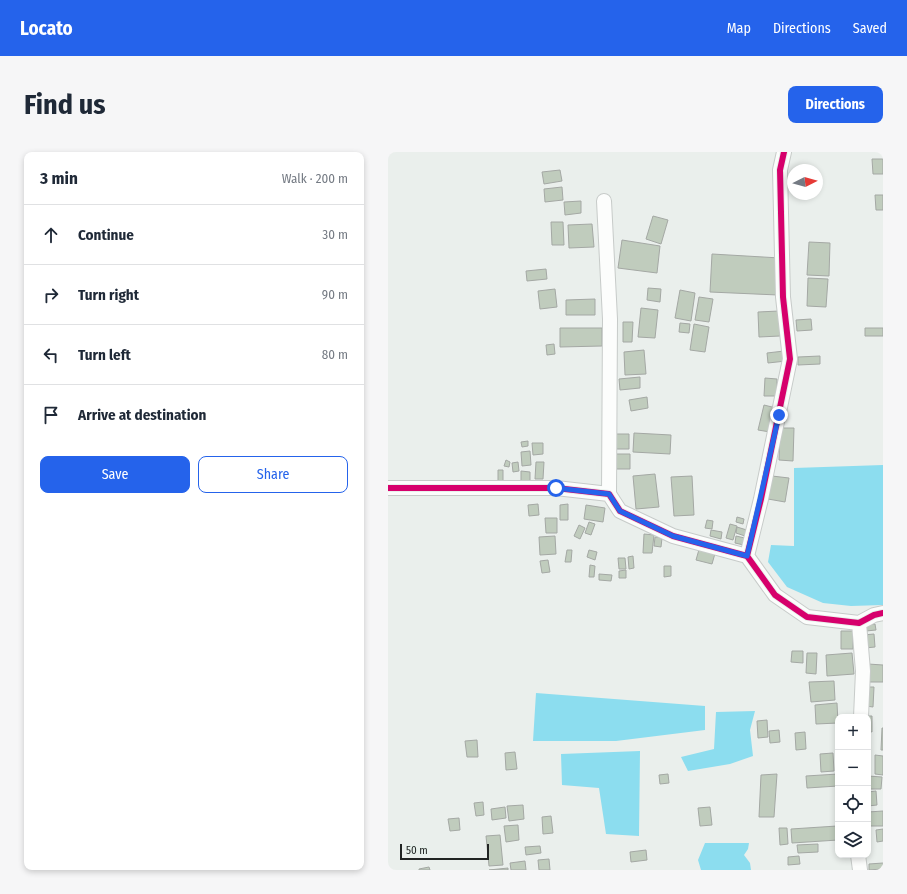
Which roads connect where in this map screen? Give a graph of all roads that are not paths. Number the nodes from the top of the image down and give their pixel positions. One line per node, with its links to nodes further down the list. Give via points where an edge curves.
1 (784, 152): 5 (street, via 780,170 783,297 790,359)
2 (604, 201): 4 (street, via 610,319)
3 (388, 488): 4 (street, via 556,488)
4 (609, 494): 5 (street, via 620,511 673,536)
5 (747, 556): 7 (street, via 775,595 807,617)
6 (883, 613): 7 (street)
7 (859, 623): 8 (street, via 863,672)
8 (861, 714)
9 (858, 858): 10 (street)
10 (860, 870)

